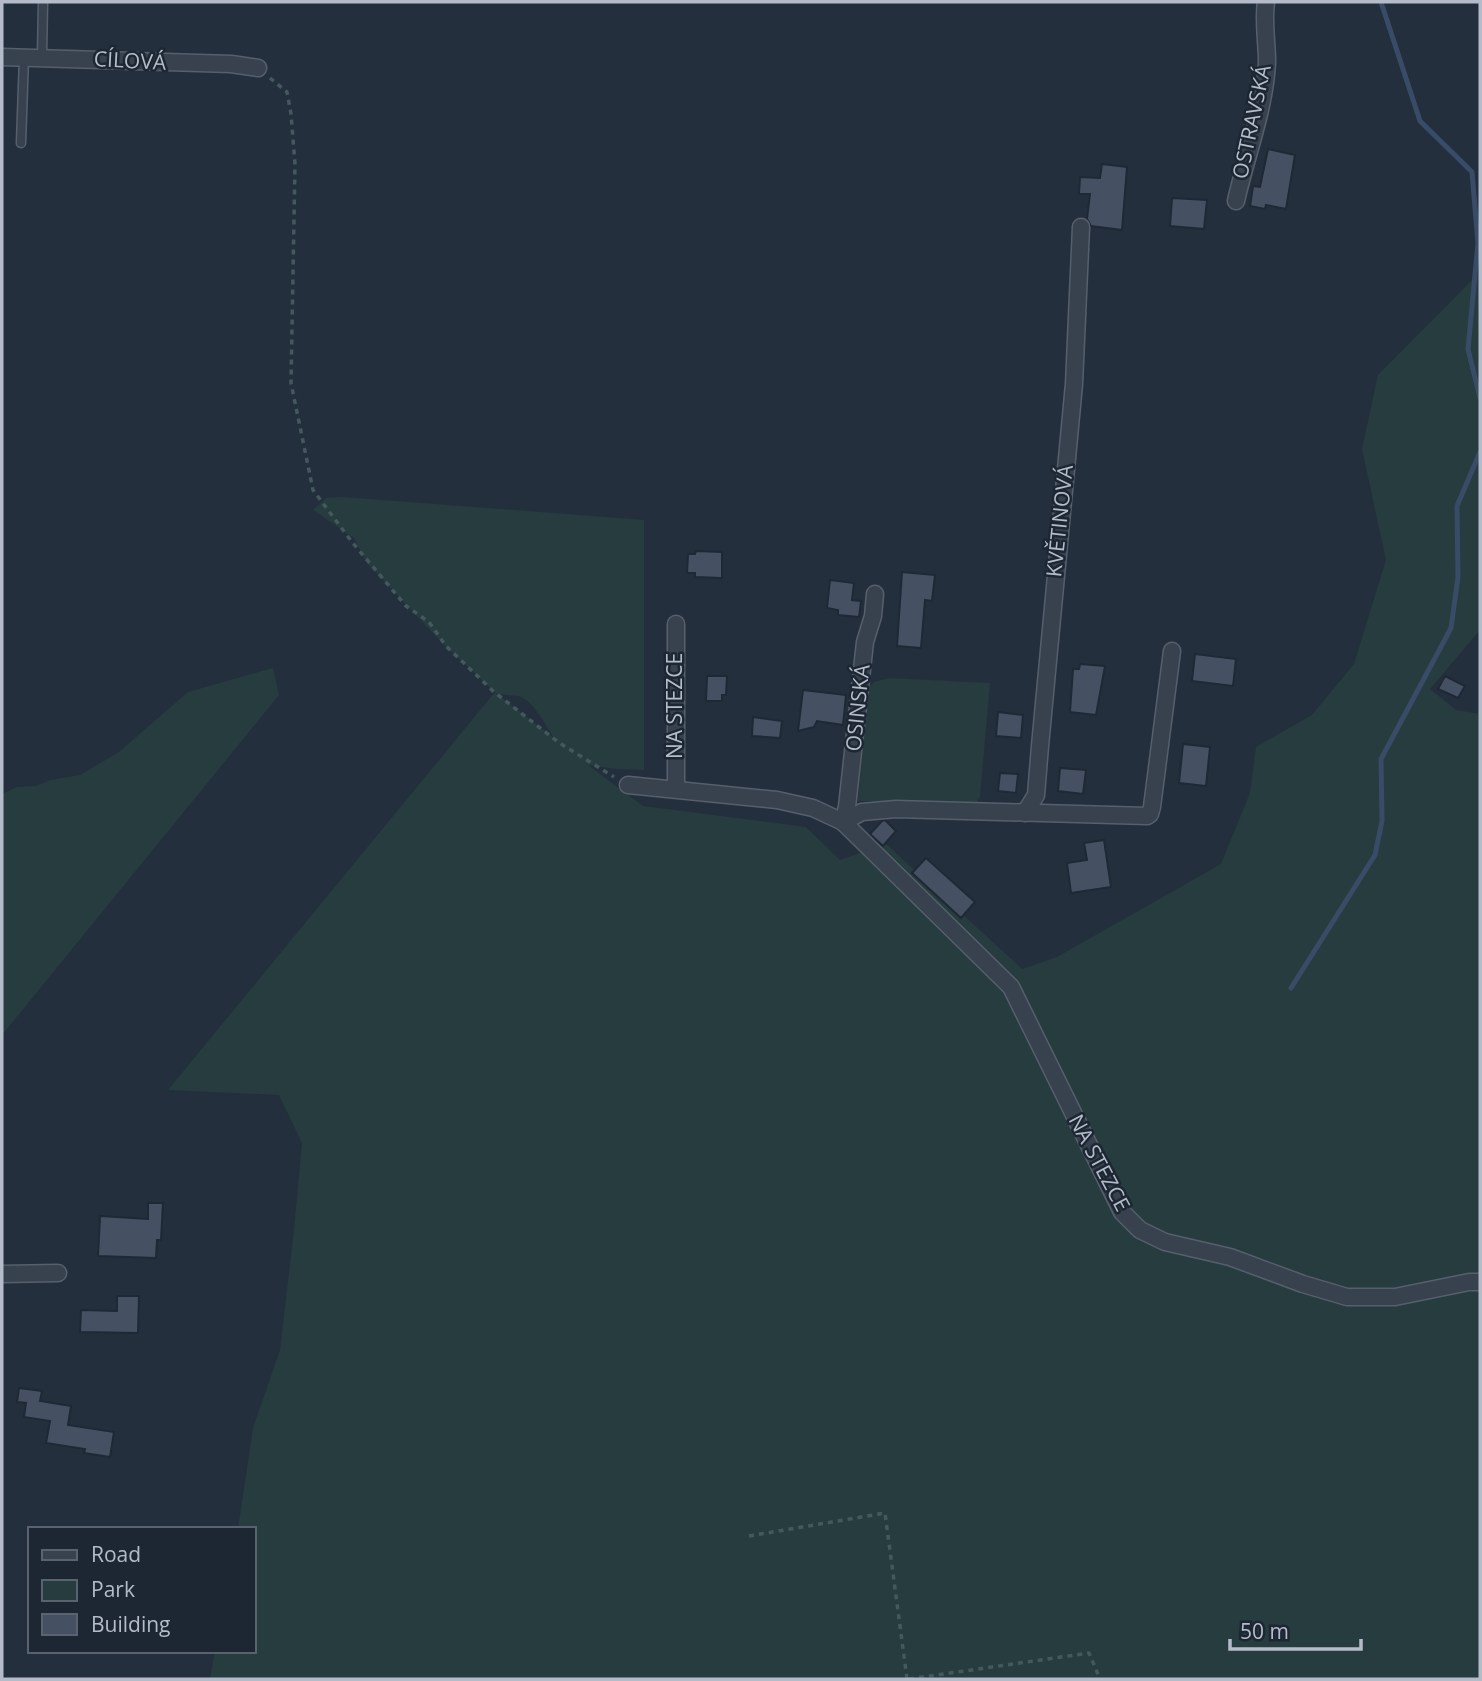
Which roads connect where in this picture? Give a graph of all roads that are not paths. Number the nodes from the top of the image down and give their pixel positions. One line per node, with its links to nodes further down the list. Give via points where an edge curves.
1 (43, 2): 3 (lane)
2 (1266, 2): 8 (street, OSTRAVSKÁ, via 1267,62 1262,96)
3 (42, 56): 5 (street, CÍLOVÁ); 6 (street, CÍLOVÁ)
4 (2, 57): 5 (street, CÍLOVÁ)
5 (24, 57): 7 (lane)
6 (258, 68)
7 (21, 143)
8 (1236, 201)
9 (1081, 227): 15 (street, KVĚTINOVÁ, via 1074,384 1038,770 1035,795)
10 (875, 594): 16 (street, OSINSKÁ)
11 (676, 624): 14 (street, NA STEZCE)
12 (1172, 651): 15 (street, via 1150,814)
13 (628, 785): 14 (street, NA STEZCE)
14 (676, 788): 16 (street, NA STEZCE, via 777,800 813,808)
15 (1025, 813): 16 (street, via 876,809)
16 (842, 822): 19 (street, NA STEZCE, via 1011,987 1122,1212 1140,1230 1165,1242 1230,1257 1347,1297 1395,1297)
17 (58, 1273): 18 (street)
18 (2, 1274)
19 (1480, 1282)

